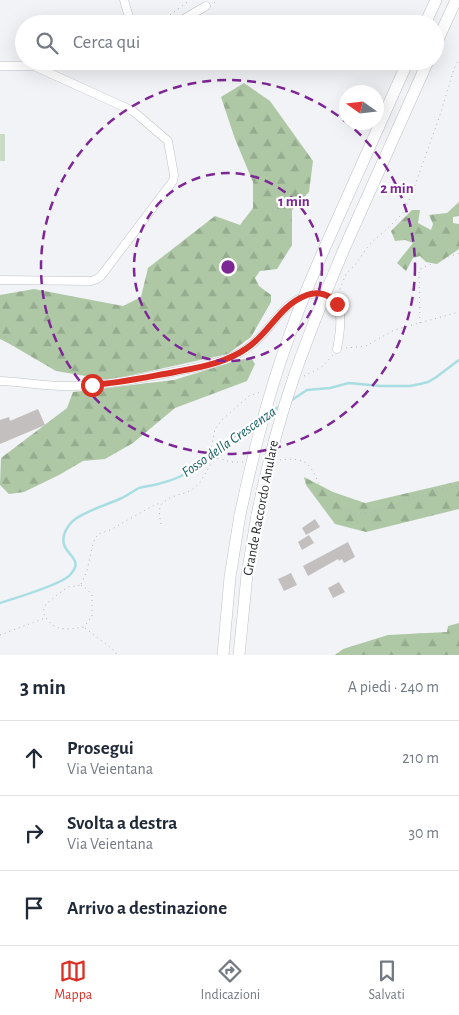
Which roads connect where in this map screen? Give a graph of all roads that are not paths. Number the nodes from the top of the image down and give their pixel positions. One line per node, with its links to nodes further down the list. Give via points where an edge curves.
1 (124, 0): 5 (street)
2 (436, 0): 7 (highway)
3 (456, 0): 8 (highway)
4 (206, 6): 6 (street)
5 (128, 15)
6 (190, 15)
7 (429, 15)
8 (444, 26)
9 (0, 66): 10 (street)
10 (15, 66)
11 (43, 70): 14 (street, via 133,111 168,141 174,178 97,279)
12 (404, 70): 17 (highway, Grande Raccordo Anulare, bridge, via 329,238 278,367 240,515 230,576)
13 (424, 70): 18 (highway, Grande Raccordo Anulare, bridge, via 344,249 289,390 257,515)
14 (0, 280)
15 (337, 349): 16 (street, via 340,330 338,308 335,301 326,295 315,293 298,299 283,310 249,347 230,358 207,365 86,386)
16 (0, 381)
17 (223, 655)
18 (239, 655)

